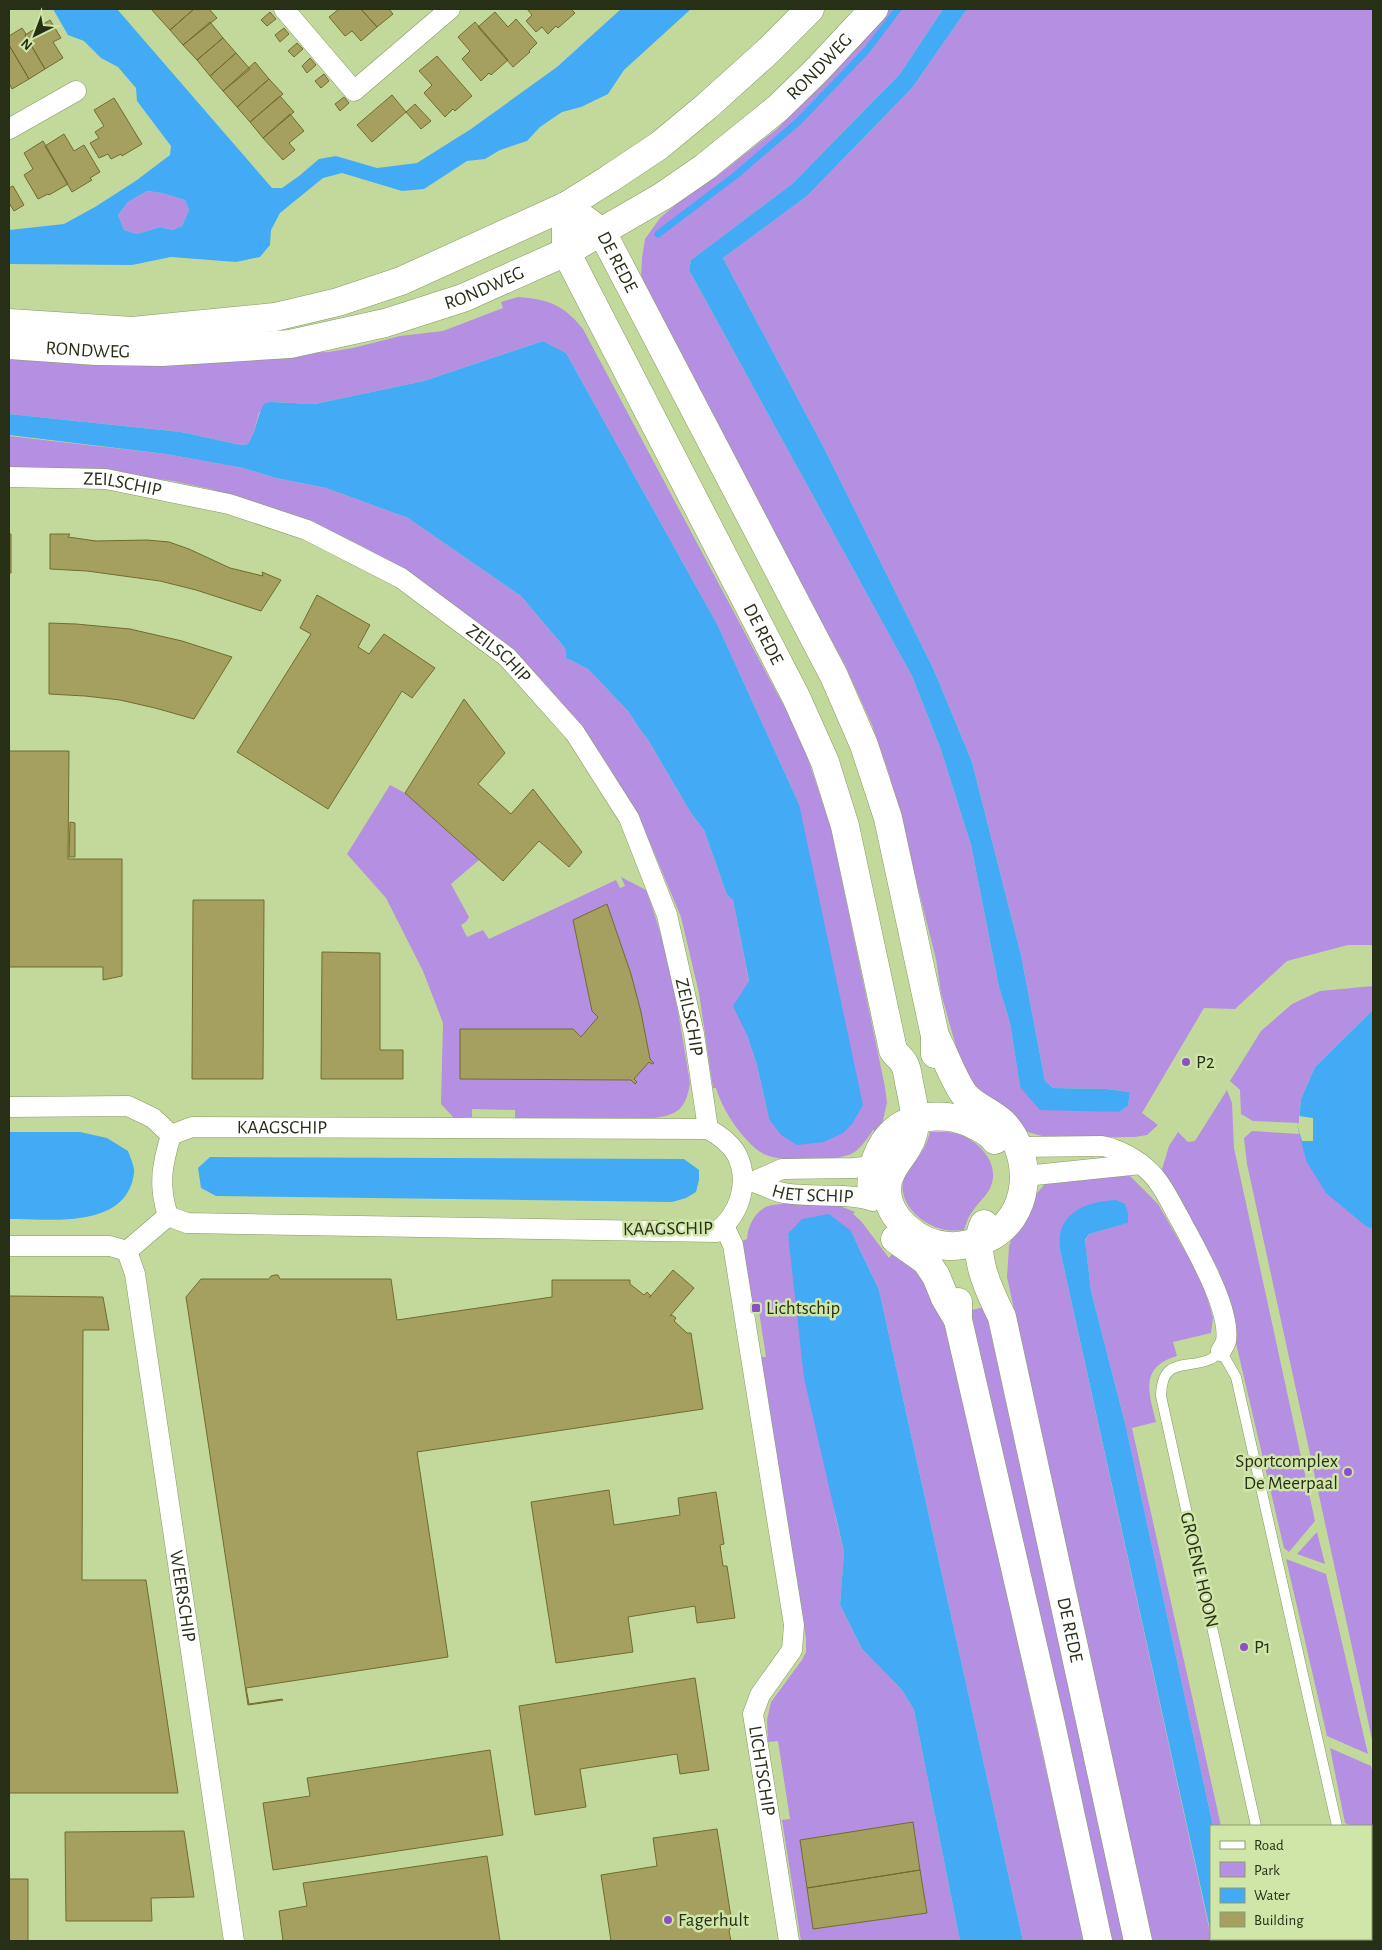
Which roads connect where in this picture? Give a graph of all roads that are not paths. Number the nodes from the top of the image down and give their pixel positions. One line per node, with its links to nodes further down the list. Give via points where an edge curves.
1 (284, 9): 2 (street, via 354,91)
2 (450, 9)
3 (810, 9): 7 (main road, RONDWEG, via 736,80 673,134)
4 (874, 9): 8 (main road, RONDWEG, via 817,70 744,137 663,196)
5 (76, 92): 6 (street)
6 (9, 129)
7 (566, 206): 8 (main road, DE REDE); 9 (main road, DE REDE); 10 (main road, RONDWEG, via 401,281 276,318 132,332)
8 (602, 232): 9 (main road, RONDWEG); 14 (main road, DE REDE, via 834,676 864,745 888,818 936,1036 964,1093)
9 (566, 252): 11 (main road, RONDWEG, via 505,281 420,313 290,344 162,352); 15 (main road, DE REDE, via 796,697 825,762 845,826 893,1050 905,1064)
10 (9, 323)
11 (9, 345)
12 (9, 477): 16 (street, ZEILSCHIP, via 106,479 229,504 307,530 401,578 507,657 575,733 629,818 667,914 694,1034)
13 (9, 1108): 17 (street, via 128,1106 153,1118)
14 (968, 1112): 15 (main road); 18 (main road, via 1002,1122)
15 (906, 1124): 20 (main road, via 883,1145); 23 (main road, via 915,1133 895,1164)
16 (708, 1129): 17 (street, KAAGSCHIP, via 192,1127); 22 (street, KAAGSCHIP, via 721,1137 737,1155)
17 (171, 1135): 24 (street, via 162,1171 162,1197)
18 (1011, 1149): 19 (street, via 1102,1146 1113,1148); 21 (main road); 26 (main road, via 1003,1193 984,1224)
19 (1141, 1164): 21 (street); 30 (street, via 1162,1188 1209,1274 1223,1318 1226,1342)
20 (874, 1166): 22 (street, HET SCHIP, via 782,1169); 23 (main road, via 870,1184)
21 (1025, 1176): 26 (main road, via 1020,1202 1010,1218)
22 (749, 1181): 23 (street, HET SCHIP, via 782,1193 852,1196); 25 (street, KAAGSCHIP)
23 (881, 1202): 29 (main road, via 879,1218 888,1232 899,1242)
24 (168, 1216): 25 (street, KAAGSCHIP, via 186,1224 716,1232); 28 (street)
25 (724, 1226): 34 (street, LICHTSCHIP, via 733,1245 794,1625 792,1650 760,1695 753,1714)
26 (989, 1236): 29 (main road); 36 (main road, DE REDE, via 996,1244 1003,1286 1002,1317)
27 (9, 1246): 28 (street, via 110,1246)
28 (127, 1251): 33 (street, WEERSCHIP, via 135,1274)
29 (931, 1252): 35 (main road, DE REDE, via 936,1276 958,1320)
30 (1221, 1352): 31 (lane, GROENE HOON, via 1211,1359 1172,1368 1163,1380 1161,1396); 32 (lane, via 1236,1377)
31 (1256, 1825)
32 (1337, 1825)
33 (234, 1941)
34 (789, 1941)
35 (1098, 1941)
36 (1138, 1941)

